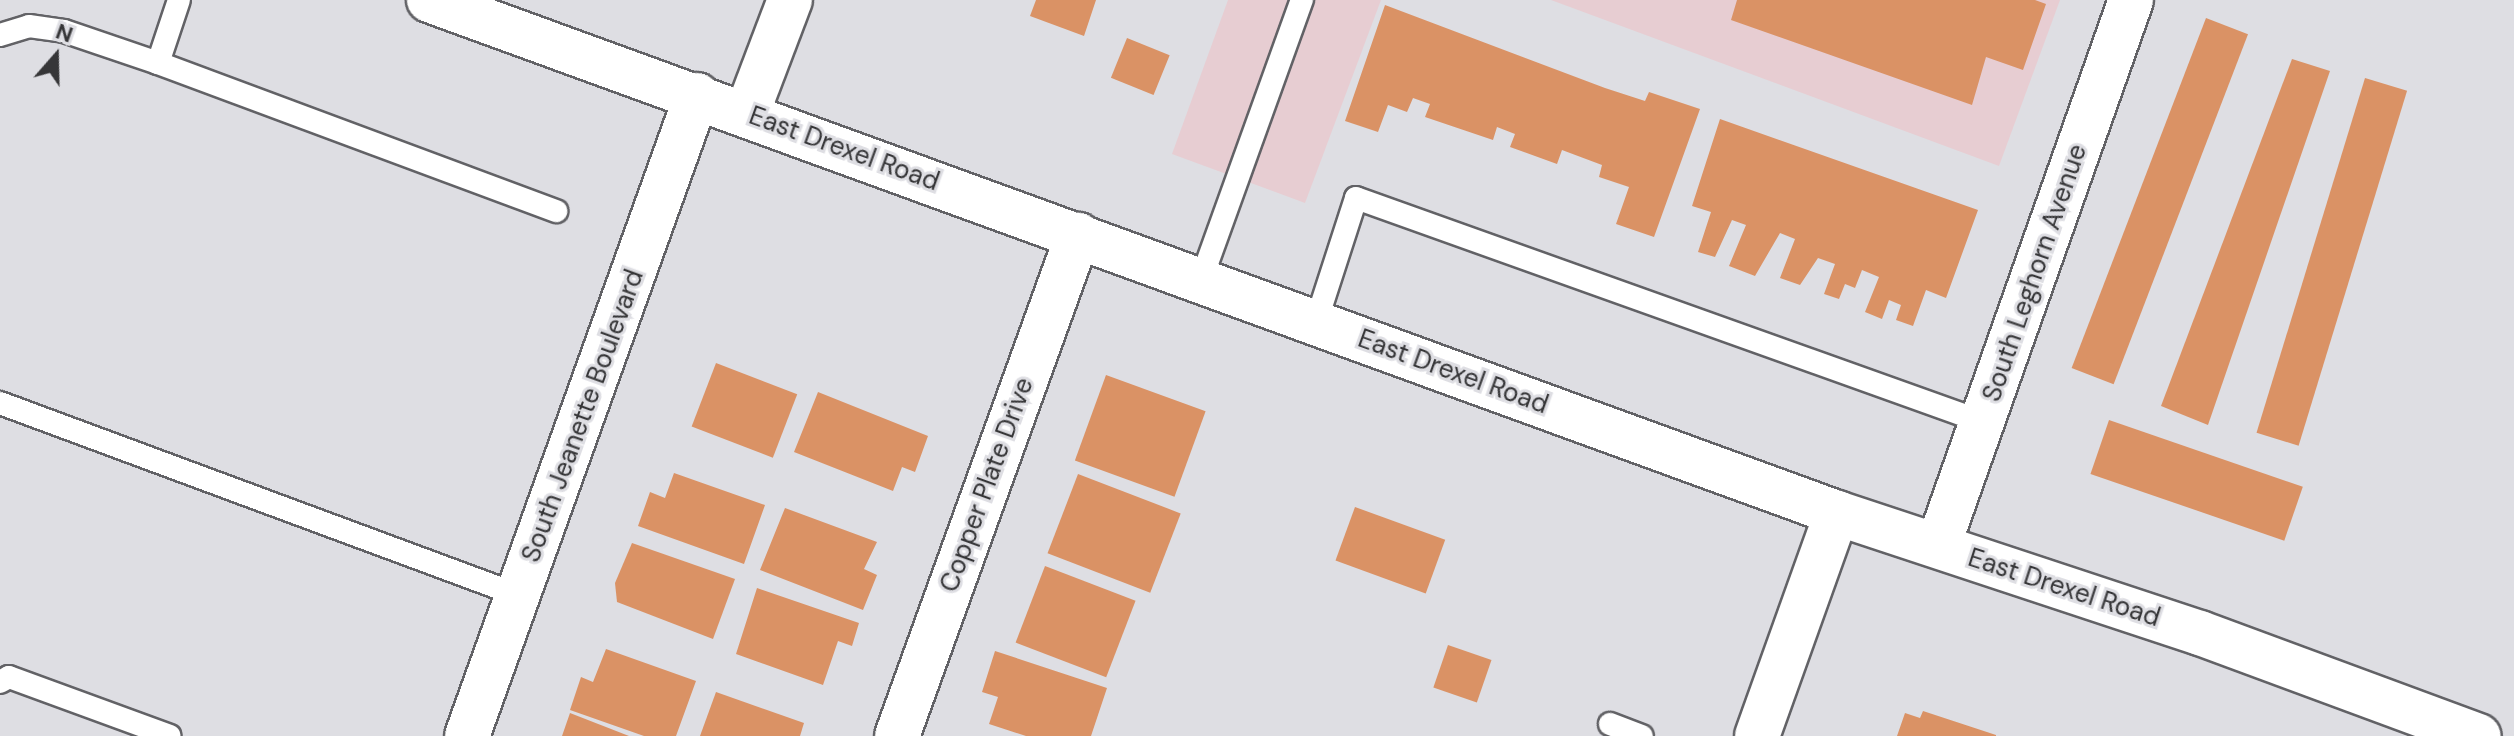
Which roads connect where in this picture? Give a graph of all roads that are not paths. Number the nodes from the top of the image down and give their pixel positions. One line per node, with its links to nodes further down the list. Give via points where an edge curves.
1 (179, 0): 7 (lane)
2 (429, 0): 8 (street, East Drexel Road)
3 (790, 0): 9 (street)
4 (1302, 0): 12 (lane)
5 (2131, 0): 15 (street, South Leghorn Avenue)
6 (0, 35): 7 (lane, via 29,26 64,31)
7 (158, 63): 10 (lane)
8 (697, 95): 9 (street, East Drexel Road); 18 (street, South Jeanette Boulevard)
9 (747, 113): 11 (street, East Drexel Road)
10 (556, 211)
11 (1078, 235): 12 (street, East Drexel Road); 23 (street, Copper Plate Drive)
12 (1201, 280): 13 (street, East Drexel Road)
13 (1316, 322): 15 (lane, via 1356,198); 16 (street, East Drexel Road)
14 (0, 403): 18 (lane)
15 (1983, 422): 17 (street, South Leghorn Avenue)
16 (1837, 513): 17 (street, East Drexel Road); 25 (street)
17 (1938, 546): 26 (street, East Drexel Road)
18 (518, 595): 22 (street, South Jeanette Boulevard)
19 (0, 682): 21 (lane, via 9,677)
20 (1610, 724): 24 (lane)
21 (170, 736)
22 (467, 736)
23 (897, 736)
24 (1642, 736)
25 (1757, 736)
26 (2479, 736)

